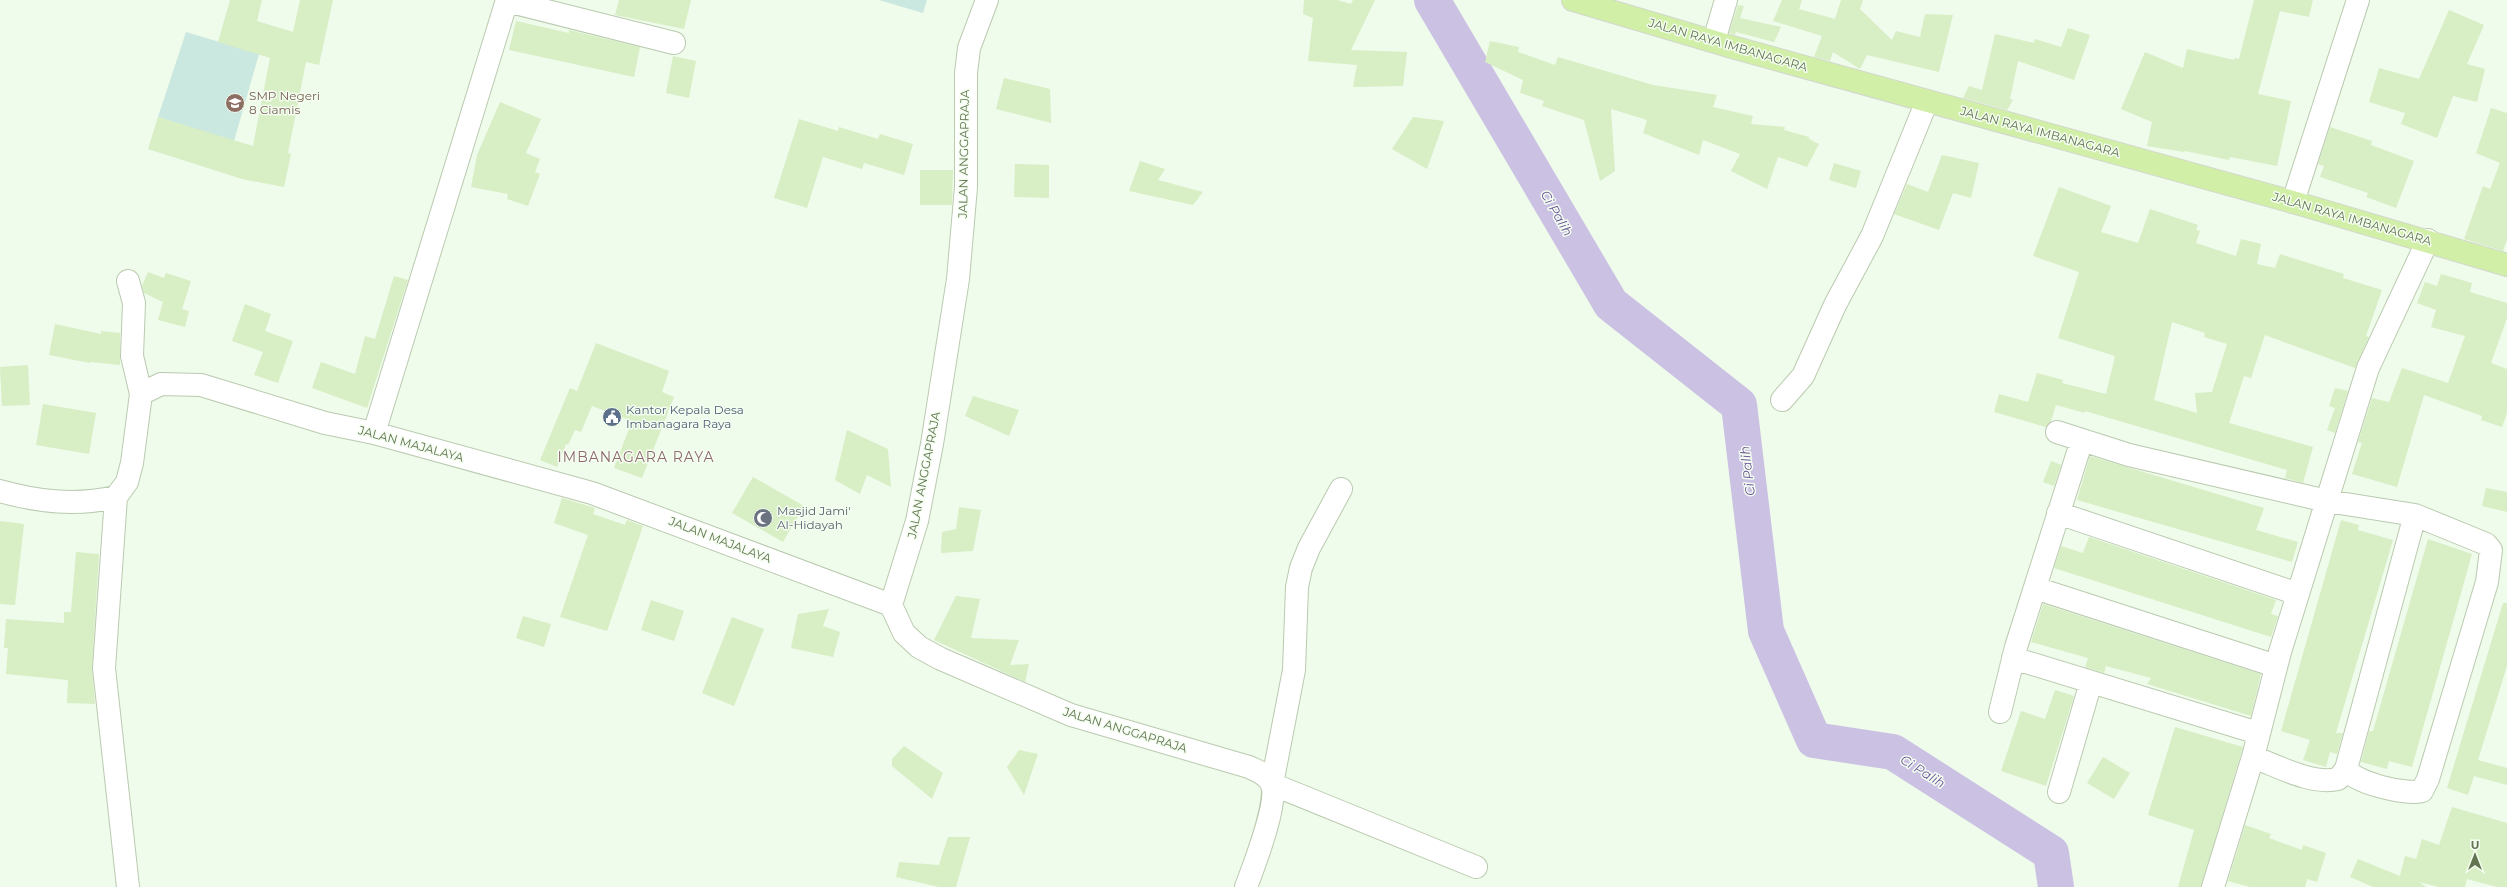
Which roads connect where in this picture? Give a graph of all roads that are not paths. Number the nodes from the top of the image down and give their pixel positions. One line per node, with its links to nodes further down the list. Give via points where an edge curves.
1 (987, 0): 26 (street, JALAN ANGGAPRAJA, via 969,48 966,73 966,187 958,271 932,444 917,521)
2 (1573, 0): 6 (highway, JALAN RAYA IMBANAGARA)
3 (1726, 0): 6 (street)
4 (2358, 0): 9 (street)
5 (507, 1): 7 (street); 15 (street)
6 (1714, 41): 8 (highway, JALAN RAYA IMBANAGARA)
7 (674, 43)
8 (1927, 101): 9 (highway, JALAN RAYA IMBANAGARA); 14 (street, via 1872,236 1835,305 1803,376)
9 (2294, 202): 10 (highway, JALAN RAYA IMBANAGARA)
10 (2428, 240): 11 (highway, JALAN RAYA IMBANAGARA); 21 (street, via 2368,368)
11 (2507, 265)
12 (128, 281): 13 (street, via 134,303 132,356)
13 (141, 394): 15 (street, JALAN MAJALAYA, via 161,384 201,385 325,423); 20 (street, via 132,463 127,482)
14 (1782, 400)
15 (374, 432): 26 (street, JALAN MAJALAYA, via 592,493)
16 (2057, 432): 17 (street)
17 (2082, 440): 21 (street, via 2129,455); 22 (street)
18 (1341, 489): 34 (street, via 1308,548 1301,568 1297,587 1294,670)
19 (0, 492): 20 (street, via 32,500 56,502 83,502)
20 (116, 497): 38 (street, via 104,668)
21 (2327, 501): 23 (street); 25 (street)
22 (2058, 513): 24 (street); 25 (street)
23 (2415, 515): 33 (street); 33 (street, via 2486,544 2491,550 2487,582 2428,779 2422,791 2411,794 2381,786 2350,776)
24 (2035, 588): 27 (street); 28 (street)
25 (2298, 594): 28 (street)
26 (891, 605): 34 (street, JALAN ANGGAPRAJA, via 904,633 919,647 941,659 1071,715 1249,767 1267,777)
27 (2013, 658): 29 (street); 30 (street)
28 (2276, 666): 31 (street)
29 (2091, 682): 31 (street); 35 (street)
30 (2000, 712)
31 (2258, 733): 32 (street)
32 (2253, 757): 33 (street, via 2294,773 2328,781 2338,779); 37 (street)
33 (2346, 769)
34 (1272, 784): 36 (street, JALAN ANGGAPRAJA); 39 (street, via 1271,809)
35 (2059, 792)
36 (1476, 866)
37 (2216, 886)
38 (128, 887)
39 (1246, 887)

